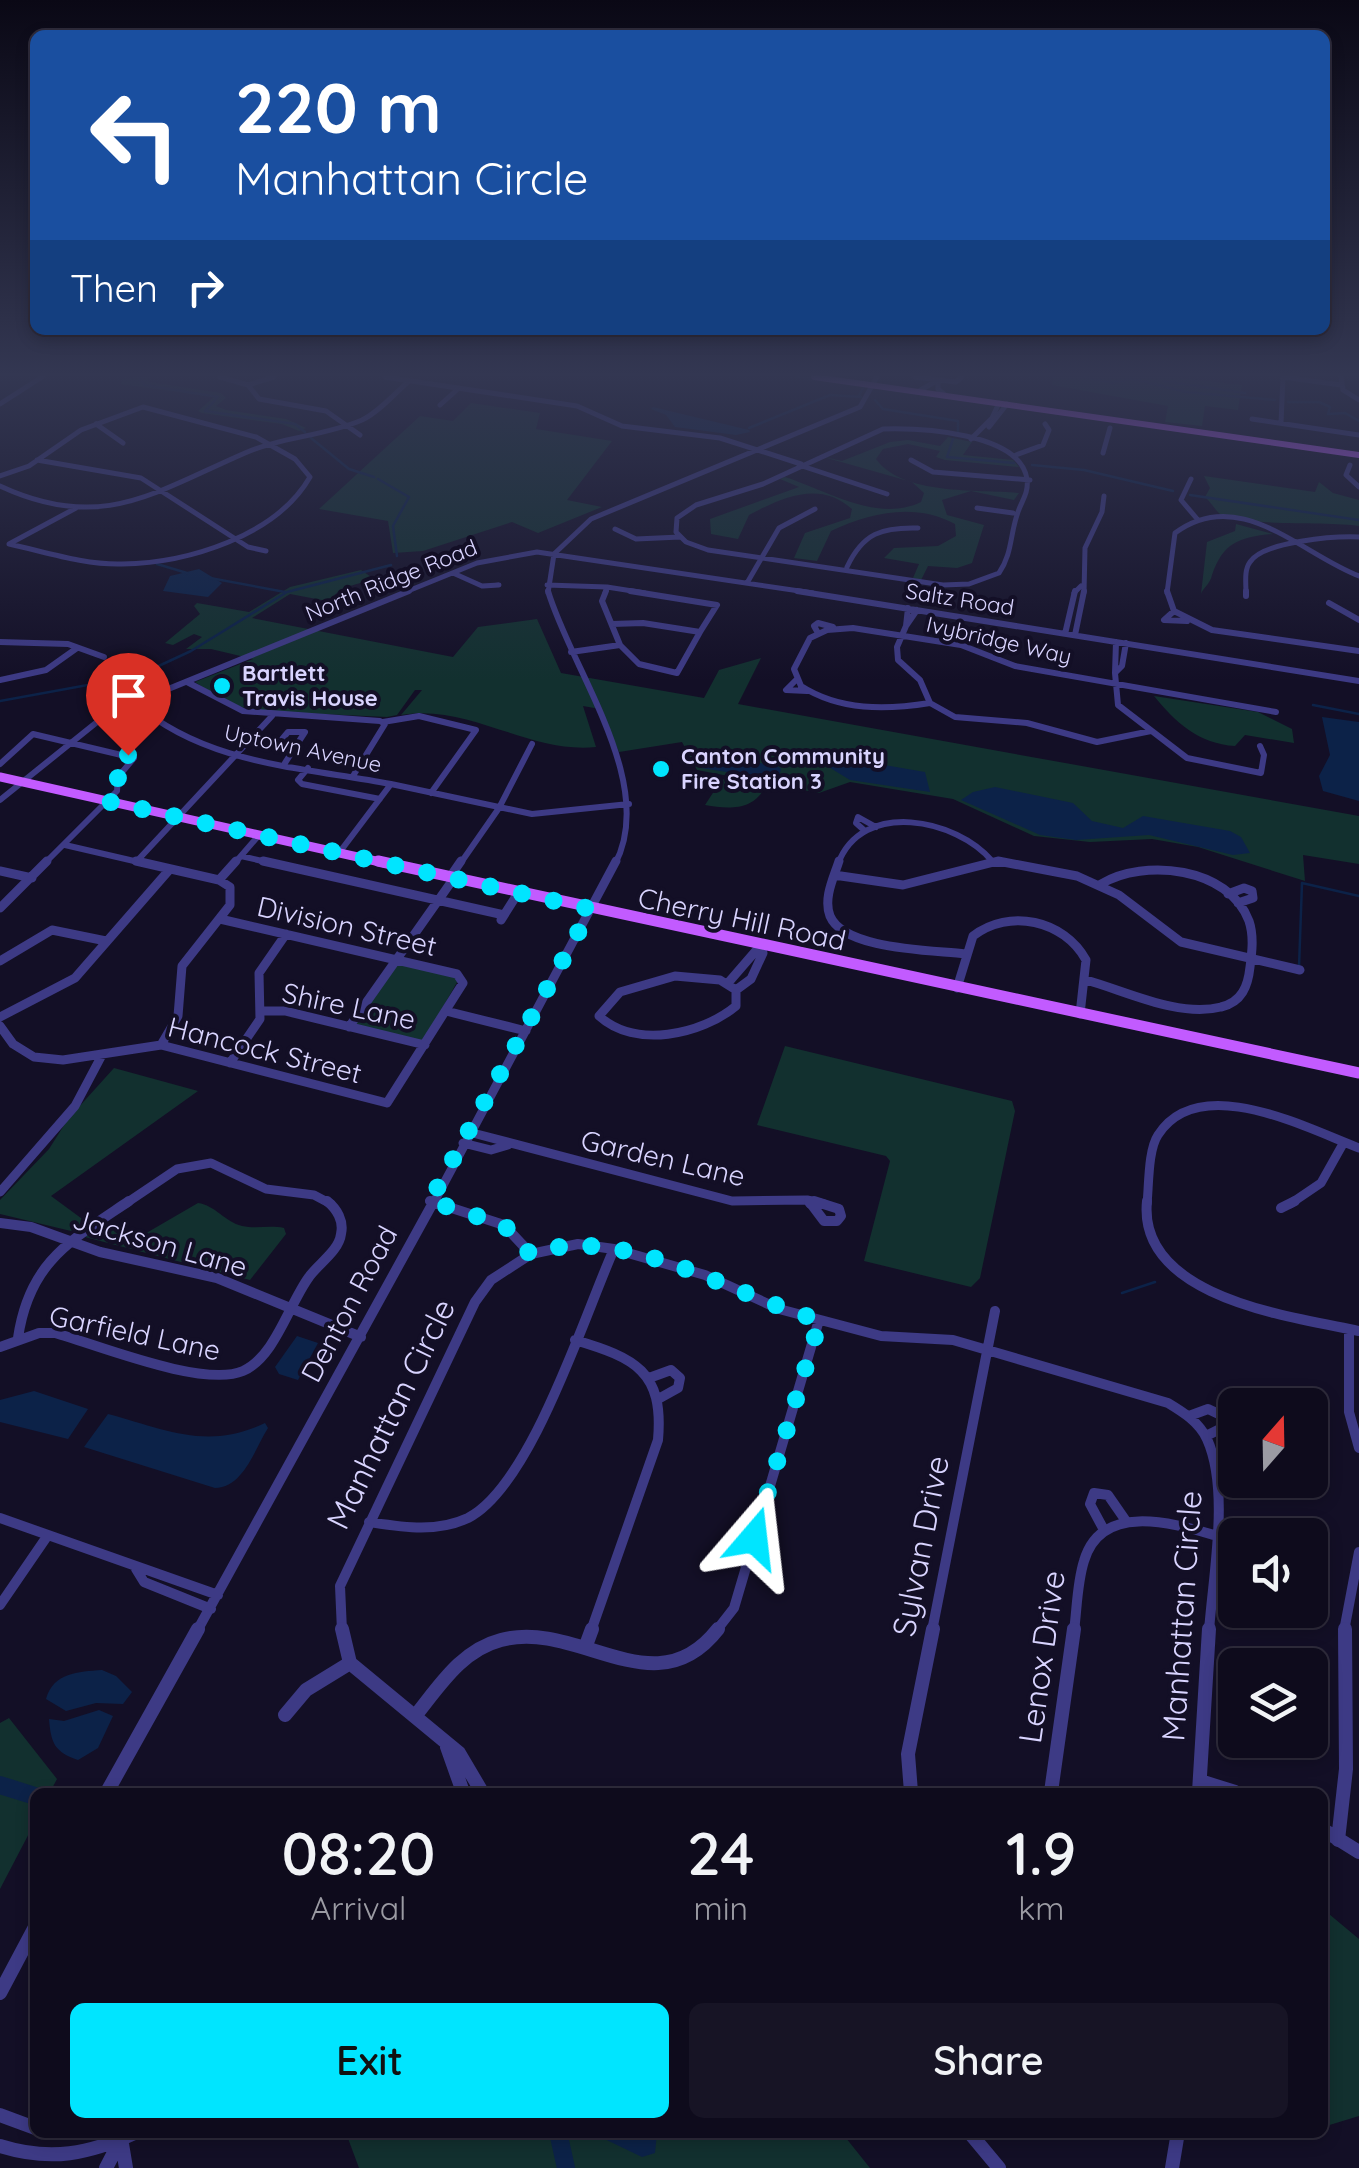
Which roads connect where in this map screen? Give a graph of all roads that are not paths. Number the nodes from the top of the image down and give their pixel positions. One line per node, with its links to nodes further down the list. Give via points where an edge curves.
1 (139, 478): 11 (street)
2 (189, 478): 11 (street)
3 (308, 478): 23 (street, via 264,525)
4 (686, 478): 28 (street, via 603,512)
5 (774, 478): 22 (street, via 688,509 675,522)
6 (837, 478): 12 (street)
7 (1008, 478): 9 (street)
8 (1190, 479): 18 (street, via 1182,500)
9 (1030, 480): 17 (street)
10 (0, 486): 14 (street)
11 (164, 490): 14 (street, via 120,508); 23 (street)
12 (887, 494)
13 (1104, 496): 37 (street, via 1085,548)
14 (76, 508): 25 (street)
15 (977, 508): 17 (street)
16 (815, 509): 29 (street, via 780,523)
17 (1014, 513): 30 (street, via 1004,568 982,582 938,584)
18 (1198, 520): 26 (street, via 1265,525); 44 (street, via 1174,536 1166,592)
19 (918, 528): 30 (street, via 868,534)
20 (615, 529): 22 (street, via 636,539)
21 (1359, 537): 26 (street)
22 (680, 538): 29 (street, via 703,549)
23 (236, 539): 25 (street, via 123,564); 27 (street)
24 (0, 542): 25 (street)
25 (9, 544)
26 (1303, 544): 32 (street); 38 (street, via 1254,557)
27 (266, 551)
28 (555, 552): 31 (street, North Ridge Road, via 509,555); 33 (street, Saltz Road); 34 (street)
29 (762, 557): 30 (street); 33 (street)
30 (847, 567)
31 (454, 573): 35 (street); 64 (street, North Ridge Road)
32 (1359, 576)
33 (748, 582): 42 (street, Saltz Road)
34 (547, 584): 36 (street); 58 (street, Denton Road)
35 (484, 586)
36 (607, 586): 47 (street, via 602,601); 49 (street, via 716,605)
37 (1081, 586): 39 (street); 40 (street)
38 (1246, 596)
39 (1072, 601): 40 (street); 50 (street)
40 (1082, 602): 52 (street)
41 (1330, 603): 45 (street)
42 (908, 608): 43 (street, Saltz Road); 48 (street)
43 (917, 610): 48 (street); 50 (street, Saltz Road)
44 (1174, 611): 46 (street); 46 (street, via 1164,620)
45 (1359, 620)
46 (1188, 621): 57 (street)
47 (612, 624): 49 (street); 55 (street)
48 (906, 626): 51 (street)
49 (700, 632): 55 (street, via 677,672 639,664)
50 (1065, 634): 52 (street, Saltz Road)
51 (901, 635): 60 (street, Ivybridge Way, via 961,646 1015,666); 62 (street, Ivybridge Way, via 835,628 818,633 804,646); 67 (street, via 898,660 920,680)
52 (1074, 635): 54 (street, Saltz Road)
53 (0, 642): 56 (street)
54 (1121, 642): 60 (street); 63 (street, Saltz Road)
55 (620, 645): 58 (street)
56 (77, 648): 59 (street); 61 (street, via 46,670)
57 (1359, 651)
58 (572, 652): 88 (street, Denton Road)
59 (104, 658)
60 (1115, 678): 68 (street, Ivybridge Way); 71 (street, via 1118,705)
61 (0, 680)
62 (796, 680): 65 (street); 65 (street, via 786,690)
63 (1359, 681)
64 (187, 682): 66 (street, North Ridge Road); 69 (street, via 228,707)
65 (807, 691): 67 (street, via 887,708)
66 (136, 702): 72 (street, North Ridge Road, via 102,717); 76 (street, Uptown Avenue, via 172,733)
67 (930, 703): 71 (street, via 959,718 1027,723 1091,742)
68 (1276, 712)
69 (272, 716): 70 (street); 76 (street)
70 (383, 722): 80 (street); 84 (street, via 419,716 476,730)
71 (1150, 731): 75 (street, via 1196,762 1254,773 1264,770)
72 (71, 743): 77 (street, via 33,734); 82 (street, North Ridge Road); 87 (street, via 134,758)
73 (532, 744): 89 (street)
74 (294, 745): 78 (street)
75 (1260, 746)
76 (238, 754): 78 (street, Uptown Avenue); 90 (street)
77 (0, 764)
78 (286, 764): 79 (street, Uptown Avenue)
79 (308, 768): 80 (street, Uptown Avenue); 85 (street, via 298,780 302,784)
80 (353, 776): 83 (street, Uptown Avenue)
81 (0, 777): 82 (main road, Cherry Hill Road)
82 (24, 782): 86 (street, North Ridge Road); 87 (main road, Cherry Hill Road)
83 (392, 784): 84 (street); 85 (street, Uptown Avenue)
84 (431, 793): 89 (street)
85 (380, 799): 95 (street, Uptown Avenue)
86 (0, 800)
87 (106, 801): 90 (main road, Cherry Hill Road); 94 (street)
88 (630, 804): 89 (street, via 550,816); 111 (street, Denton Road, via 623,848)
89 (499, 808): 103 (street)
90 (178, 816): 93 (main road, Cherry Hill Road); 97 (street)
91 (876, 827): 92 (street); 92 (street, via 858,817); 98 (street, via 906,823 950,830 976,842)
92 (865, 831): 101 (street, via 844,850)
93 (259, 835): 95 (main road, Cherry Hill Road); 96 (street)
94 (65, 844): 97 (street); 102 (street)
95 (339, 853): 103 (main road, Cherry Hill Road)
96 (241, 856): 104 (street); 108 (street)
97 (138, 861): 99 (street)
98 (992, 862): 101 (street, via 902,884); 105 (street)
99 (170, 869): 104 (street); 114 (street)
100 (0, 871): 102 (street)
101 (834, 875): 116 (street, via 826,906 845,932 872,943)
102 (32, 878): 110 (street)
103 (452, 878): 106 (main road, Cherry Hill Road); 108 (street)
104 (219, 880): 112 (street, via 232,892)
105 (1101, 884): 107 (street, via 1121,872 1154,869); 117 (street, via 1176,940)
106 (518, 893): 108 (street, via 502,918); 111 (main road, Cherry Hill Road)
107 (1228, 894): 109 (street); 109 (street, via 1252,890 1253,898)
108 (438, 901): 118 (street)
109 (1238, 903): 117 (street, via 1250,925)
110 (0, 908)
111 (591, 909): 115 (main road, Cherry Hill Road); 131 (street, Denton Road)
112 (220, 919): 113 (street, Division Street); 132 (street, via 182,966 178,1016)
113 (286, 934): 118 (street, Division Street); 125 (street, via 259,974)
114 (106, 941): 119 (street, via 52,930); 128 (street, via 70,982)
115 (760, 946): 123 (street, via 757,968); 124 (main road, Cherry Hill Road)
116 (964, 954): 122 (street, via 988,926 1036,923 1077,945 1086,959); 124 (street)
117 (1250, 959): 120 (street); 122 (street, via 1246,991 1213,1009 1180,1007)
118 (398, 960): 121 (street, Division Street); 130 (street)
119 (0, 961)
120 (1300, 970)
121 (462, 979): 126 (street, Hancock Street)
122 (1086, 980): 127 (street)
123 (732, 986): 123 (street, via 738,998 730,1012 693,1030 619,1033 599,1016 605,1002 656,978 698,977)
124 (957, 988): 127 (main road, Cherry Hill Road)
125 (263, 1011): 130 (street, Shire Lane); 135 (street)
126 (446, 1011): 131 (street); 133 (street, Hancock Street)
127 (1080, 1014): 136 (main road, Cherry Hill Road)
128 (0, 1017)
129 (0, 1026): 134 (street, Hancock Street, via 12,1044 34,1057)
130 (348, 1027): 133 (street, Shire Lane)
131 (526, 1031): 137 (street, Denton Road)
132 (162, 1044): 134 (street, Hancock Street); 135 (street, Hancock Street)
133 (424, 1045): 135 (street, Hancock Street, via 387,1103)
134 (102, 1054): 140 (street, via 95,1077 42,1149)
135 (230, 1063)
136 (1359, 1073)
137 (466, 1138): 141 (street, Garden Lane, via 491,1150 510,1144 732,1201); 142 (street, Denton Road)
138 (1344, 1142): 139 (street); 143 (street, via 1324,1182); 151 (street, via 1258,1108 1230,1104 1183,1111 1156,1136 1146,1208 1150,1228 1175,1268 1198,1286 1236,1304)
139 (1359, 1148)
140 (0, 1192)
141 (807, 1200)
142 (430, 1201): 147 (street, via 504,1225); 152 (street, Denton Road)
143 (1281, 1208)
144 (0, 1223): 145 (street, Jackson Lane)
145 (68, 1240): 148 (street, Jackson Lane, via 217,1278); 148 (street, Garfield Lane, via 168,1172 221,1164 260,1188 311,1192 338,1210 338,1245 309,1276); 153 (street, via 32,1284)
146 (614, 1249): 147 (street, Manhattan Circle, via 578,1244); 150 (street, Manhattan Circle, via 705,1275); 154 (street)
147 (530, 1254): 164 (street, Manhattan Circle, via 491,1280 475,1302)
148 (291, 1309): 152 (street, Jackson Lane); 153 (street, Garfield Lane, via 258,1360 227,1376 55,1333)
149 (996, 1311): 156 (street, Sylvan Drive)
150 (820, 1320): 156 (street, Manhattan Circle); 173 (street, via 734,1608 718,1638 666,1667)
151 (1354, 1330): 161 (street, via 1349,1412)
152 (361, 1337): 170 (street, Denton Road)
153 (18, 1338): 155 (street, Garfield Lane)
154 (575, 1340): 157 (street, via 617,1352); 164 (street, via 526,1455 495,1499 433,1530)
155 (0, 1346)
156 (987, 1350): 159 (street, Manhattan Circle, via 1132,1390); 182 (street, Sylvan Drive, via 908,1754)
157 (649, 1378): 158 (street); 158 (street, via 671,1370 680,1378 678,1388)
158 (660, 1398): 173 (street, via 658,1440)
159 (1189, 1416): 160 (street, Manhattan Circle); 160 (street, via 1208,1408 1223,1416 1224,1427)
160 (1206, 1436): 167 (street, Manhattan Circle, via 1219,1475)
161 (1359, 1448)
162 (0, 1518): 166 (street)
163 (1126, 1520): 165 (street); 165 (street, via 1108,1495 1094,1493 1090,1504); 167 (street, via 1156,1520)
164 (369, 1522): 174 (street, Manhattan Circle, via 340,1586 338,1614)
165 (1104, 1530): 183 (street, Lenox Drive, via 1084,1558)
166 (48, 1535): 169 (street); 171 (street)
167 (1214, 1535): 178 (street, Manhattan Circle)
168 (1359, 1552): 185 (street, via 1349,1607 1351,1781)
169 (136, 1570): 170 (street); 172 (street, via 144,1582)
170 (218, 1595): 172 (street, Denton Road)
171 (0, 1605)
172 (211, 1609): 179 (street, Denton Road)
173 (584, 1648): 176 (street, via 525,1634 484,1645 434,1685)
174 (350, 1663): 175 (street, via 306,1690); 176 (street)
175 (286, 1715)
176 (416, 1715): 177 (street)
177 (448, 1747): 180 (street); 181 (street, via 459,1753)
178 (1199, 1787)
179 (109, 1788)
180 (462, 1788)
181 (480, 1788)
182 (911, 1788)
183 (1052, 1788)
184 (1328, 1833): 185 (street)
185 (1338, 1840): 186 (street)
186 (1359, 1852)
187 (30, 1936): 188 (street)
188 (0, 1992)
189 (0, 2115): 190 (street)
190 (30, 2126)
191 (116, 2138): 196 (street, via 82,2157 35,2156)
192 (119, 2138): 197 (street)
193 (120, 2138): 198 (street)
194 (974, 2138): 199 (street)
195 (1177, 2138): 200 (street)
196 (0, 2146)
197 (106, 2168)
198 (126, 2168)
199 (999, 2168)
200 (1172, 2168)

